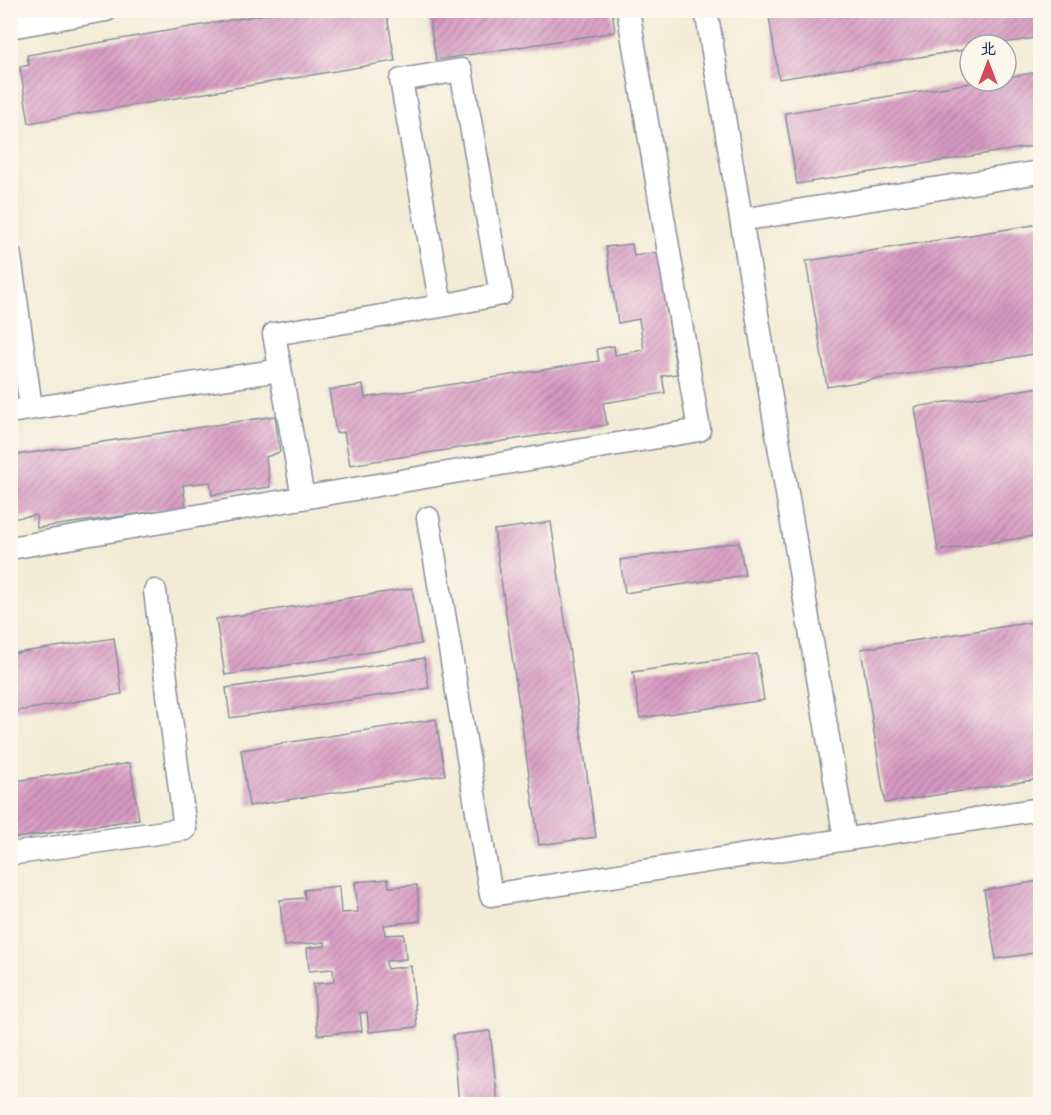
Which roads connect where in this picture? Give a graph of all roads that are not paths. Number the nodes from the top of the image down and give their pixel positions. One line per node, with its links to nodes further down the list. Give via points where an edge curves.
1 (106, 10): 4 (street)
2 (628, 10): 11 (street, via 699,430)
3 (706, 10): 6 (street)
4 (10, 27)
5 (1041, 172): 6 (street)
6 (741, 220): 16 (street)
7 (10, 256): 10 (street)
8 (441, 306): 8 (street, via 501,294 461,70 401,80); 9 (street, via 274,333)
9 (280, 370): 10 (street); 11 (street)
10 (21, 410)
11 (303, 498): 13 (street)
12 (428, 518): 16 (street, via 491,895)
13 (10, 548)
14 (155, 591): 17 (street, via 185,829)
15 (1041, 809): 16 (street)
16 (845, 839)
17 (10, 854)

